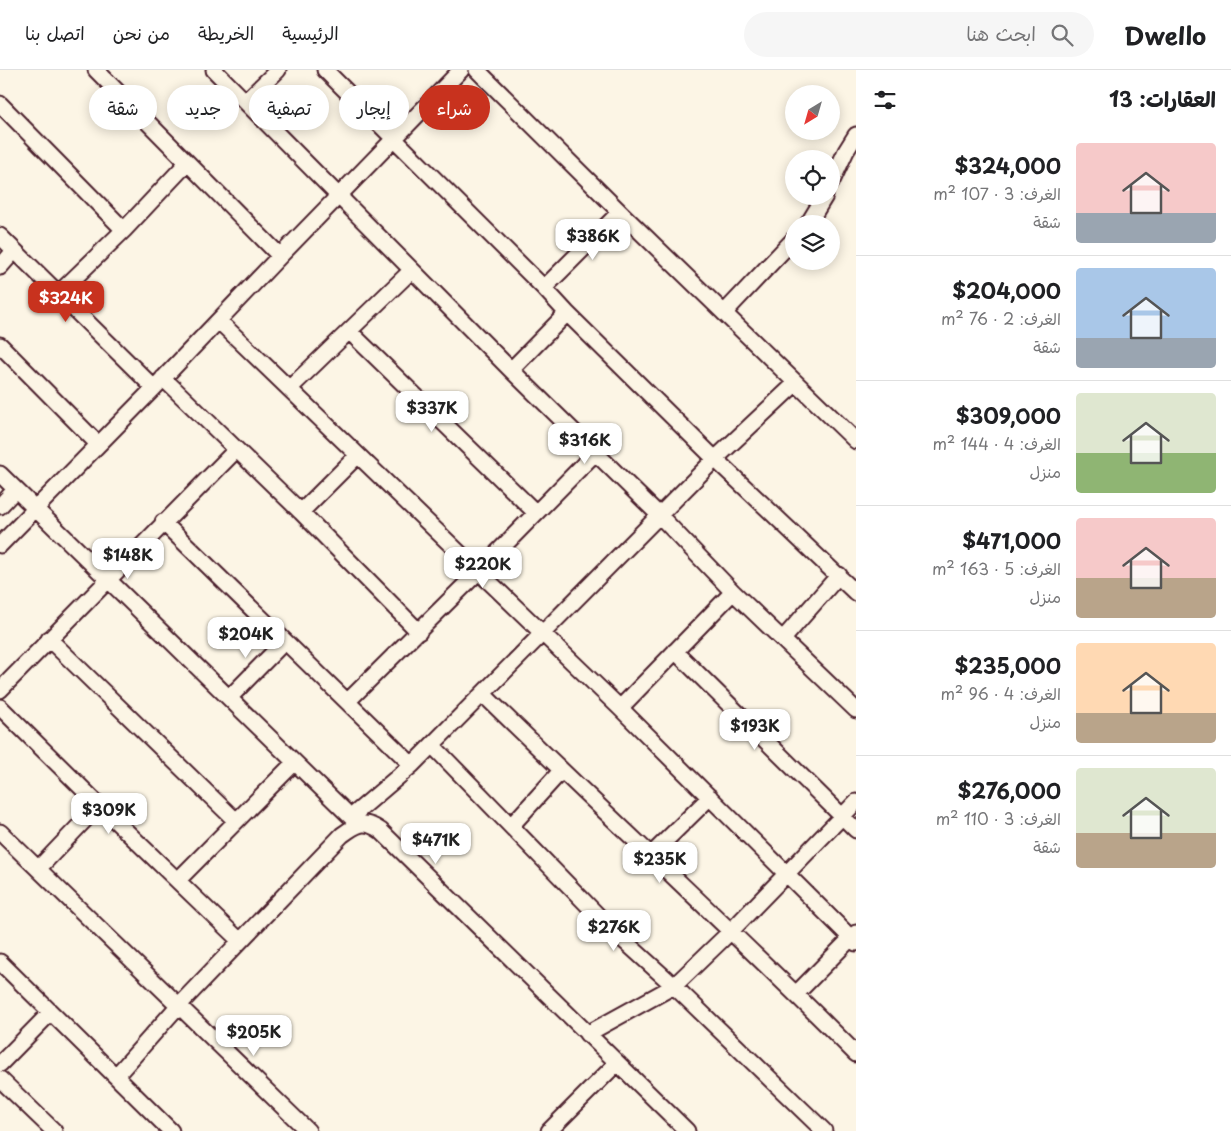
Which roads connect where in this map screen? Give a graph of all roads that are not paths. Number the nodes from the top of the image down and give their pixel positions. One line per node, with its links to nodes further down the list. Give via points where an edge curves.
1 (96, 70): 11 (street)
2 (214, 70): 7 (street)
3 (278, 70): 7 (street)
4 (325, 70): 10 (street)
5 (461, 70): 10 (street)
6 (478, 70): 14 (street)
7 (246, 101): 13 (street)
8 (0, 104): 15 (street)
9 (856, 135): 12 (street)
10 (395, 138): 13 (street); 22 (street)
11 (187, 163): 15 (street); 19 (street)
12 (840, 164)
13 (339, 195): 19 (street); 21 (street)
14 (620, 212): 22 (street); 25 (street)
15 (124, 230): 23 (street)
16 (0, 236): 18 (street)
17 (785, 249): 25 (street)
18 (14, 251): 20 (street); 23 (street)
19 (280, 256): 26 (street)
20 (0, 267)
21 (412, 270): 27 (street); 29 (street)
22 (544, 288): 24 (street)
23 (58, 294): 30 (street)
24 (567, 313): 29 (street); 38 (street)
25 (724, 313): 31 (street)
26 (218, 321): 30 (street); 32 (street)
27 (349, 331): 32 (street); 44 (street)
28 (0, 345): 34 (street)
29 (511, 370): 36 (street)
30 (159, 383): 34 (street); 35 (street)
31 (796, 383): 33 (street); 38 (street)
32 (290, 388): 37 (street)
33 (856, 441)
34 (98, 444): 42 (street)
35 (236, 450): 43 (street); 46 (street)
36 (595, 453): 44 (street); 45 (street)
37 (358, 455): 43 (street); 48 (street)
38 (715, 459): 45 (street); 49 (street)
39 (0, 474): 40 (street)
40 (16, 490): 41 (street); 42 (street)
41 (0, 506)
42 (34, 509): 47 (street); 50 (street)
43 (301, 512): 53 (street)
44 (536, 513): 48 (street)
45 (658, 515): 51 (street); 54 (street)
46 (163, 522): 50 (street); 57 (street)
47 (0, 545)
48 (479, 572): 53 (street); 54 (street)
49 (839, 575): 52 (street); 56 (street)
50 (108, 579): 55 (street); 61 (street)
51 (732, 592): 56 (street); 58 (street)
52 (856, 592)
53 (419, 632): 62 (street)
54 (542, 634): 60 (street); 64 (street)
55 (49, 639): 59 (street); 74 (street)
56 (783, 639): 65 (street)
57 (285, 641): 61 (street); 62 (street)
58 (675, 651): 64 (street); 73 (street)
59 (0, 690)
60 (483, 694): 66 (street); 69 (street)
61 (229, 698): 67 (street)
62 (348, 702): 68 (street)
63 (0, 707): 72 (street)
64 (620, 708): 70 (street)
65 (856, 710)
66 (432, 745): 68 (street); 76 (street)
67 (294, 763): 74 (street); 75 (street)
68 (412, 765): 75 (street)
69 (561, 771): 76 (street); 79 (street)
70 (710, 797): 79 (street); 81 (street)
71 (856, 802): 73 (street)
72 (99, 806): 80 (street); 82 (street)
73 (843, 817): 77 (street); 81 (street)
74 (235, 820): 82 (street)
75 (354, 821): 85 (street); 91 (street, via 381,831)
76 (511, 826): 87 (street, via 610,927)
77 (856, 830)
78 (0, 832): 80 (street)
79 (651, 855): 83 (street)
80 (38, 869): 89 (street)
81 (786, 874): 83 (street); 84 (street)
82 (178, 880): 85 (street)
83 (730, 932): 87 (street); 88 (street)
84 (854, 938): 88 (street)
85 (240, 941): 89 (street)
86 (0, 962): 90 (street)
87 (674, 986): 91 (street); 102 (street)
88 (796, 994): 92 (street)
89 (179, 1005): 95 (street); 99 (street)
90 (50, 1013): 94 (street); 95 (street)
91 (587, 1034): 93 (street)
92 (856, 1054)
93 (617, 1063): 100 (street); 101 (street)
94 (0, 1064)
95 (116, 1076): 98 (street)
96 (0, 1079): 97 (street)
97 (54, 1131)
98 (171, 1131)
99 (308, 1131)
100 (550, 1131)
101 (687, 1131)
102 (824, 1131)

